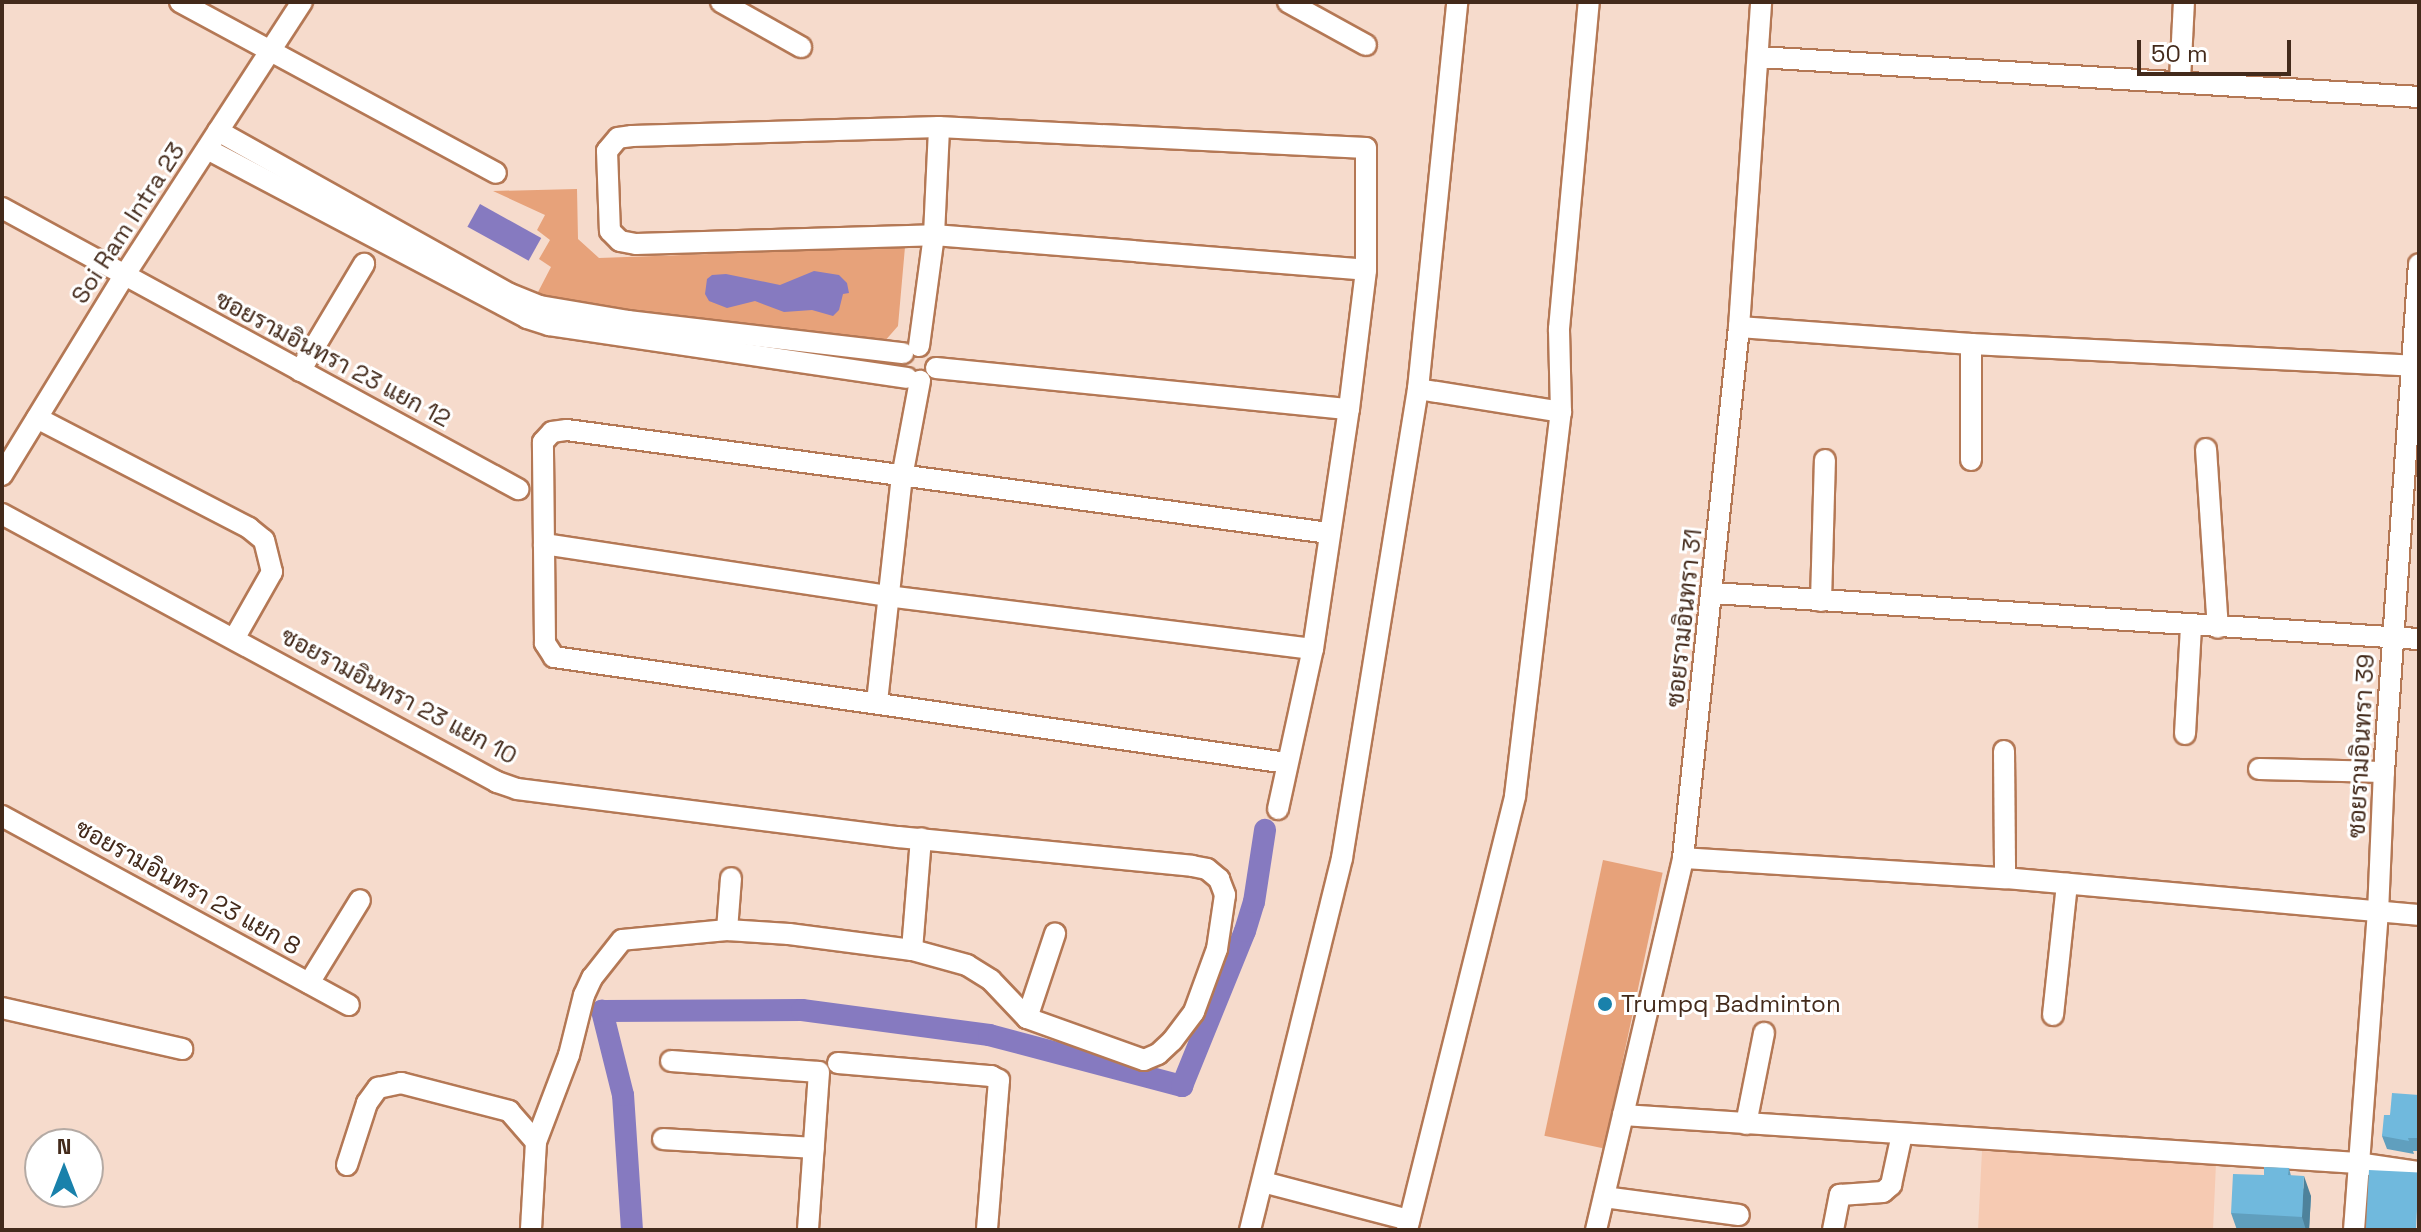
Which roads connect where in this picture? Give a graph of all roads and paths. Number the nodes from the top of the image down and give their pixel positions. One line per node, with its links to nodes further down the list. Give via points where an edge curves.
1 (180, 2): 11 (street)
2 (302, 2): 11 (street, Soi Ram Intra 23)
3 (721, 2): 10 (street)
4 (1288, 2): 9 (street)
5 (1457, 2): 31 (street)
6 (1589, 2): 33 (street, via 1559,329)
7 (1761, 2): 12 (street, ซอยรามอินทรา 31)
8 (2184, 2): 13 (street)
9 (1366, 45)
10 (801, 47)
11 (270, 51): 16 (street, Soi Ram Intra 23); 17 (street)
12 (1758, 57): 13 (street); 24 (street, ซอยรามอินทรา 31)
13 (2180, 80): 14 (street)
14 (2419, 97)
15 (939, 127): 19 (street); 19 (street, via 618,138 607,151 606,170 610,231 620,241); 22 (street, via 1366,148)
16 (213, 140): 23 (street, Soi Ram Intra 23); 26 (street, via 540,306 629,321); 30 (street, via 538,321)
17 (496, 173)
18 (2, 208): 23 (street, ซอยรามอินทรา 23 แยก 12)
19 (934, 235): 22 (street); 26 (street)
20 (364, 264): 29 (street)
21 (2419, 264): 27 (street, ซอยรามอินทรา 39)
22 (1366, 270): 32 (street)
23 (124, 276): 29 (street, ซอยรามอินทรา 23 แยก 12); 34 (street, Soi Ram Intra 23)
24 (1739, 327): 25 (street); 44 (street, ซอยรามอินทรา 31)
25 (1971, 344): 27 (street); 37 (street)
26 (911, 349): 28 (street, via 934,355); 30 (street, via 902,369)
27 (2416, 366): 50 (street, ซอยรามอินทรา 39)
28 (936, 368): 30 (street, via 930,378); 32 (street)
29 (300, 371): 40 (street, ซอยรามอินทรา 23 แยก 12)
30 (914, 380): 39 (street)
31 (1418, 389): 33 (street); 90 (street, via 1342,858)
32 (1349, 409): 42 (street)
33 (1561, 412): 93 (street, via 1515,796)
34 (37, 418): 38 (street, Soi Ram Intra 23); 49 (street, via 264,540 272,572)
35 (2206, 449): 48 (street)
36 (1825, 460): 46 (street)
37 (1971, 460)
38 (2, 475)
39 (902, 477): 42 (street); 43 (street, via 552,432 543,442); 45 (street)
40 (518, 489)
41 (2, 514): 49 (street, ซอยรามอินทรา 23 แยก 10)
42 (1329, 533): 52 (street)
43 (544, 544): 45 (street); 53 (street, via 545,643 554,657)
44 (1713, 593): 46 (street); 62 (street, ซอยรามอินทรา 31)
45 (887, 596): 52 (street); 53 (street)
46 (1821, 601): 47 (street)
47 (2191, 626): 48 (street); 54 (street)
48 (2218, 628): 50 (street)
49 (235, 637): 61 (street, ซอยรามอินทรา 23 แยก 10, via 517,789)
50 (2393, 637): 51 (street); 58 (street, ซอยรามอินทรา 39)
51 (2419, 639)
52 (1313, 649): 56 (street)
53 (877, 702): 56 (street)
54 (2185, 734)
55 (2004, 751): 64 (street)
56 (1287, 763): 59 (street)
57 (2259, 769): 58 (street)
58 (2384, 772): 67 (street, ซอยรามอินทรา 39)
59 (1278, 809)
60 (2, 816): 72 (street, ซอยรามอินทรา 23 แยก 8)
61 (921, 838): 71 (street); 76 (street, ซอยรามอินทรา 23 แยก 10, via 1192,866 1219,879 1225,895 1217,949 1194,1012 1158,1054 1144,1060)
62 (1683, 858): 64 (street); 81 (street, ซอยรามอินทรา 31)
63 (731, 878): 69 (street)
64 (2005, 878): 65 (street)
65 (2067, 884): 67 (street); 75 (street)
66 (360, 900): 72 (street)
67 (2378, 913): 68 (street); 87 (street, ซอยรามอินทรา 39)
68 (2419, 915)
69 (727, 930): 71 (street); 85 (street, via 631,937 616,945 584,995 569,1055)
70 (1055, 934): 76 (street)
71 (912, 950): 76 (street, via 967,965 991,980)
72 (309, 983): 73 (street, ซอยรามอินทรา 23 แยก 8)
73 (349, 1005)
74 (2, 1008): 78 (street)
75 (2053, 1015)
76 (1027, 1018)
77 (1764, 1033): 82 (street)
78 (182, 1049)
79 (671, 1061): 86 (street, via 819,1072)
80 (838, 1063): 96 (street, via 999,1080)
81 (1623, 1115): 82 (street); 91 (street, ซอยรามอินทรา 31)
82 (1746, 1124): 83 (street)
83 (1902, 1134): 87 (street); 99 (street, via 1888,1191 1840,1195)
84 (663, 1139): 86 (street)
85 (536, 1142): 88 (street, via 509,1111 401,1083 378,1088 367,1103); 94 (street)
86 (814, 1148): 95 (street)
87 (2357, 1163): 89 (street); 100 (street, ซอยรามอินทรา 39)
88 (347, 1165)
89 (2419, 1172)
90 (1263, 1182): 93 (street); 97 (street)
91 (1604, 1197): 92 (street); 98 (street, ซอยรามอินทรา 31)
92 (1739, 1215)
93 (1408, 1225)
94 (531, 1230)
95 (808, 1230)
96 (987, 1230)
97 (1250, 1230)
98 (1596, 1230)
99 (1833, 1230)
100 (2354, 1230)

